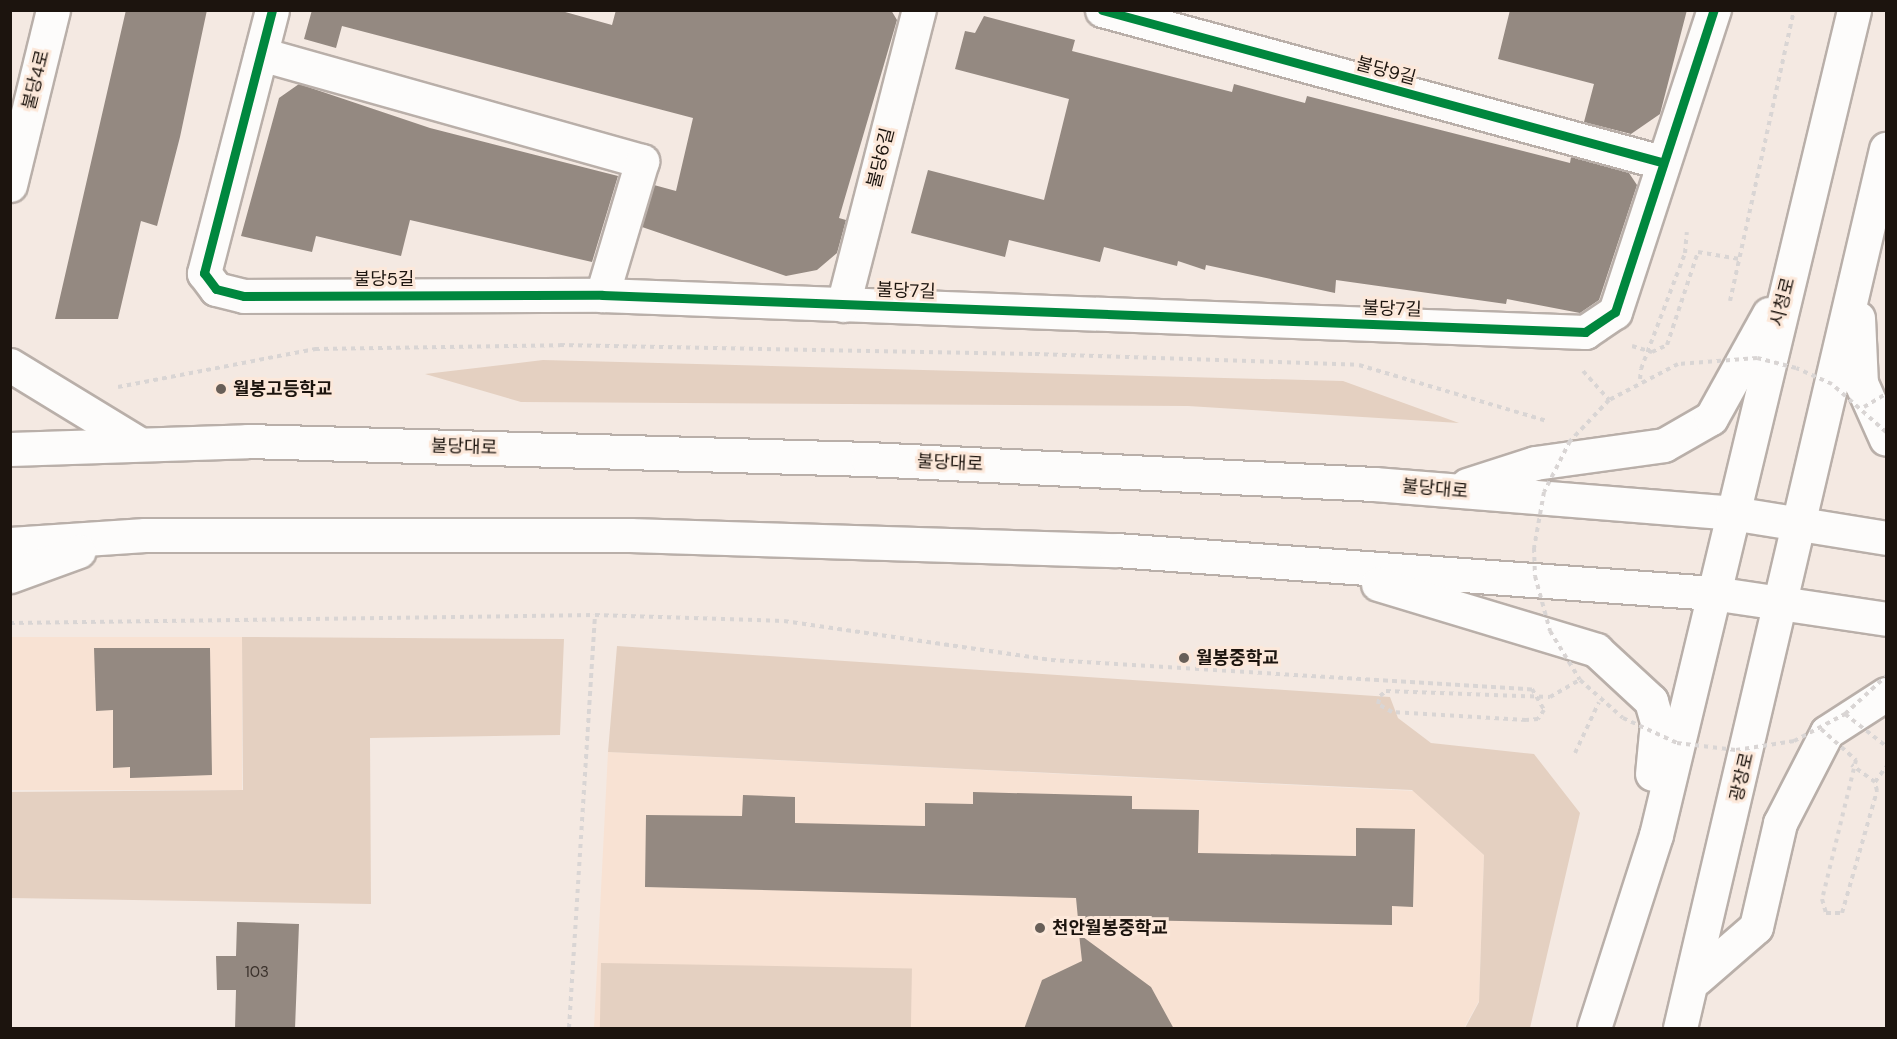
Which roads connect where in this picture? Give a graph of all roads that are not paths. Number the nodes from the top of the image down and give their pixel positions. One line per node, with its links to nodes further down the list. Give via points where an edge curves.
1 (53, 10): 10 (main road, 불당4로)
2 (272, 10): 7 (main road, 불당5길)
3 (918, 10): 14 (main road, 불당6길)
4 (1102, 10): 9 (main road, 불당9길)
5 (1714, 10): 9 (main road, 불당7길)
6 (1854, 10): 11 (main road, 시청로)
7 (261, 54): 13 (main road, via 642,161); 13 (main road, 불당5길, via 204,273 216,289 244,296)
8 (1887, 149): 12 (main road)
9 (1661, 162): 14 (main road, 불당7길, via 1615,312 1585,332)
10 (10, 185)
11 (1790, 276): 19 (main road, via 1711,418 1664,445 1535,464); 20 (main road, 시청로)
12 (1855, 285): 16 (main road, via 1861,383); 21 (main road)
13 (602, 295): 14 (main road, 불당5길)
14 (843, 305)
15 (10, 365): 17 (main road)
16 (1887, 439)
17 (136, 442): 18 (main road, 불당대로); 19 (main road, 불당대로, via 868,459)
18 (10, 449)
19 (1450, 490): 20 (main road, 불당대로)
20 (1732, 513): 21 (main road, 불당대로); 27 (main road, 시청로)
21 (1799, 524): 23 (main road, 불당대로); 28 (main road, 광장로)
22 (116, 537): 24 (main road); 25 (main road, via 642,535 1116,550); 26 (main road)
23 (1887, 537)
24 (10, 544)
25 (1322, 567): 27 (main road); 31 (main road, via 1596,650 1651,701 1657,722 1649,801)
26 (10, 576)
27 (1713, 593): 28 (main road); 31 (main road)
28 (1781, 602): 29 (main road); 32 (main road, 광장로)
29 (1887, 619)
30 (1887, 694): 32 (main road, via 1827,732 1780,823 1756,927)
31 (1656, 835): 33 (main road)
32 (1696, 979): 34 (main road, 광장로)
33 (1594, 1029)
34 (1680, 1029)

